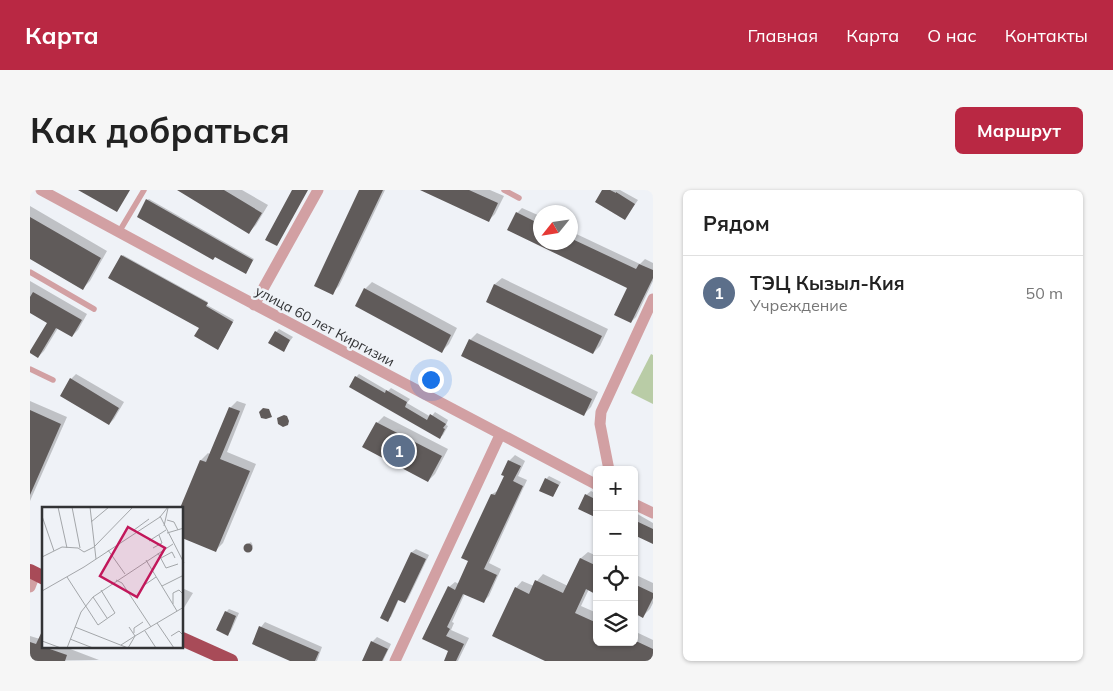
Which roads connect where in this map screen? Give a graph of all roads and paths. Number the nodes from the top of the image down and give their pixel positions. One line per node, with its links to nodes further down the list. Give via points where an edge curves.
1 (42, 190): 6 (street, улица 60 лет Киргизии)
2 (144, 190): 6 (lane)
3 (318, 190): 9 (street)
4 (504, 190): 5 (lane)
5 (518, 198)
6 (119, 232): 9 (street, улица 60 лет Киргизии)
7 (30, 272): 10 (lane)
8 (653, 299): 14 (street, via 601,412 600,424)
9 (254, 305): 13 (street, улица 60 лет Киргизии)
10 (94, 309)
11 (30, 369): 12 (lane)
12 (53, 380)
13 (500, 436): 15 (street, улица 60 лет Киргизии); 22 (street)
14 (608, 466)
15 (593, 483)
16 (638, 506): 17 (street)
17 (653, 514)
18 (36, 574): 19 (street)
19 (30, 587)
20 (184, 640): 21 (highway)
21 (231, 661)
22 (395, 661)

